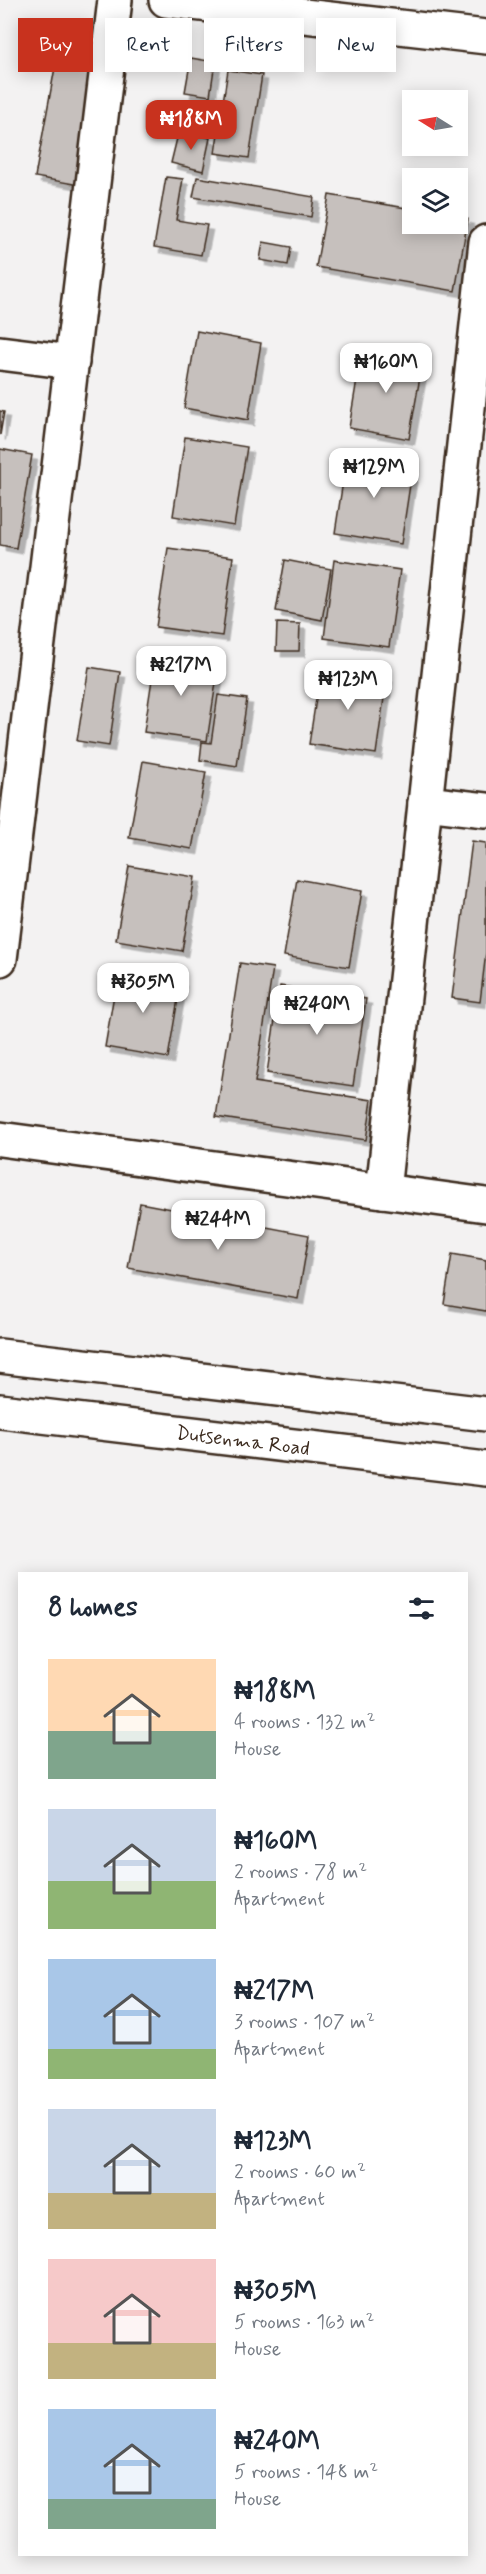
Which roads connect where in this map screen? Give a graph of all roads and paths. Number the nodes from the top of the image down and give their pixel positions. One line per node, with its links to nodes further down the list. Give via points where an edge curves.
1 (115, 0): 6 (street)
2 (166, 0): 3 (street)
3 (486, 36)
4 (486, 242): 7 (street)
5 (0, 353): 6 (street)
6 (72, 362): 8 (street)
7 (476, 418): 9 (street)
8 (12, 751): 11 (street)
9 (425, 803): 10 (street); 13 (street)
10 (486, 810)
11 (0, 959)
12 (0, 1139): 13 (street)
13 (383, 1191): 14 (street)
14 (486, 1204)
15 (0, 1356): 17 (street)
16 (0, 1412): 18 (street, Dutsenma Road)
17 (486, 1414)
18 (486, 1469)

